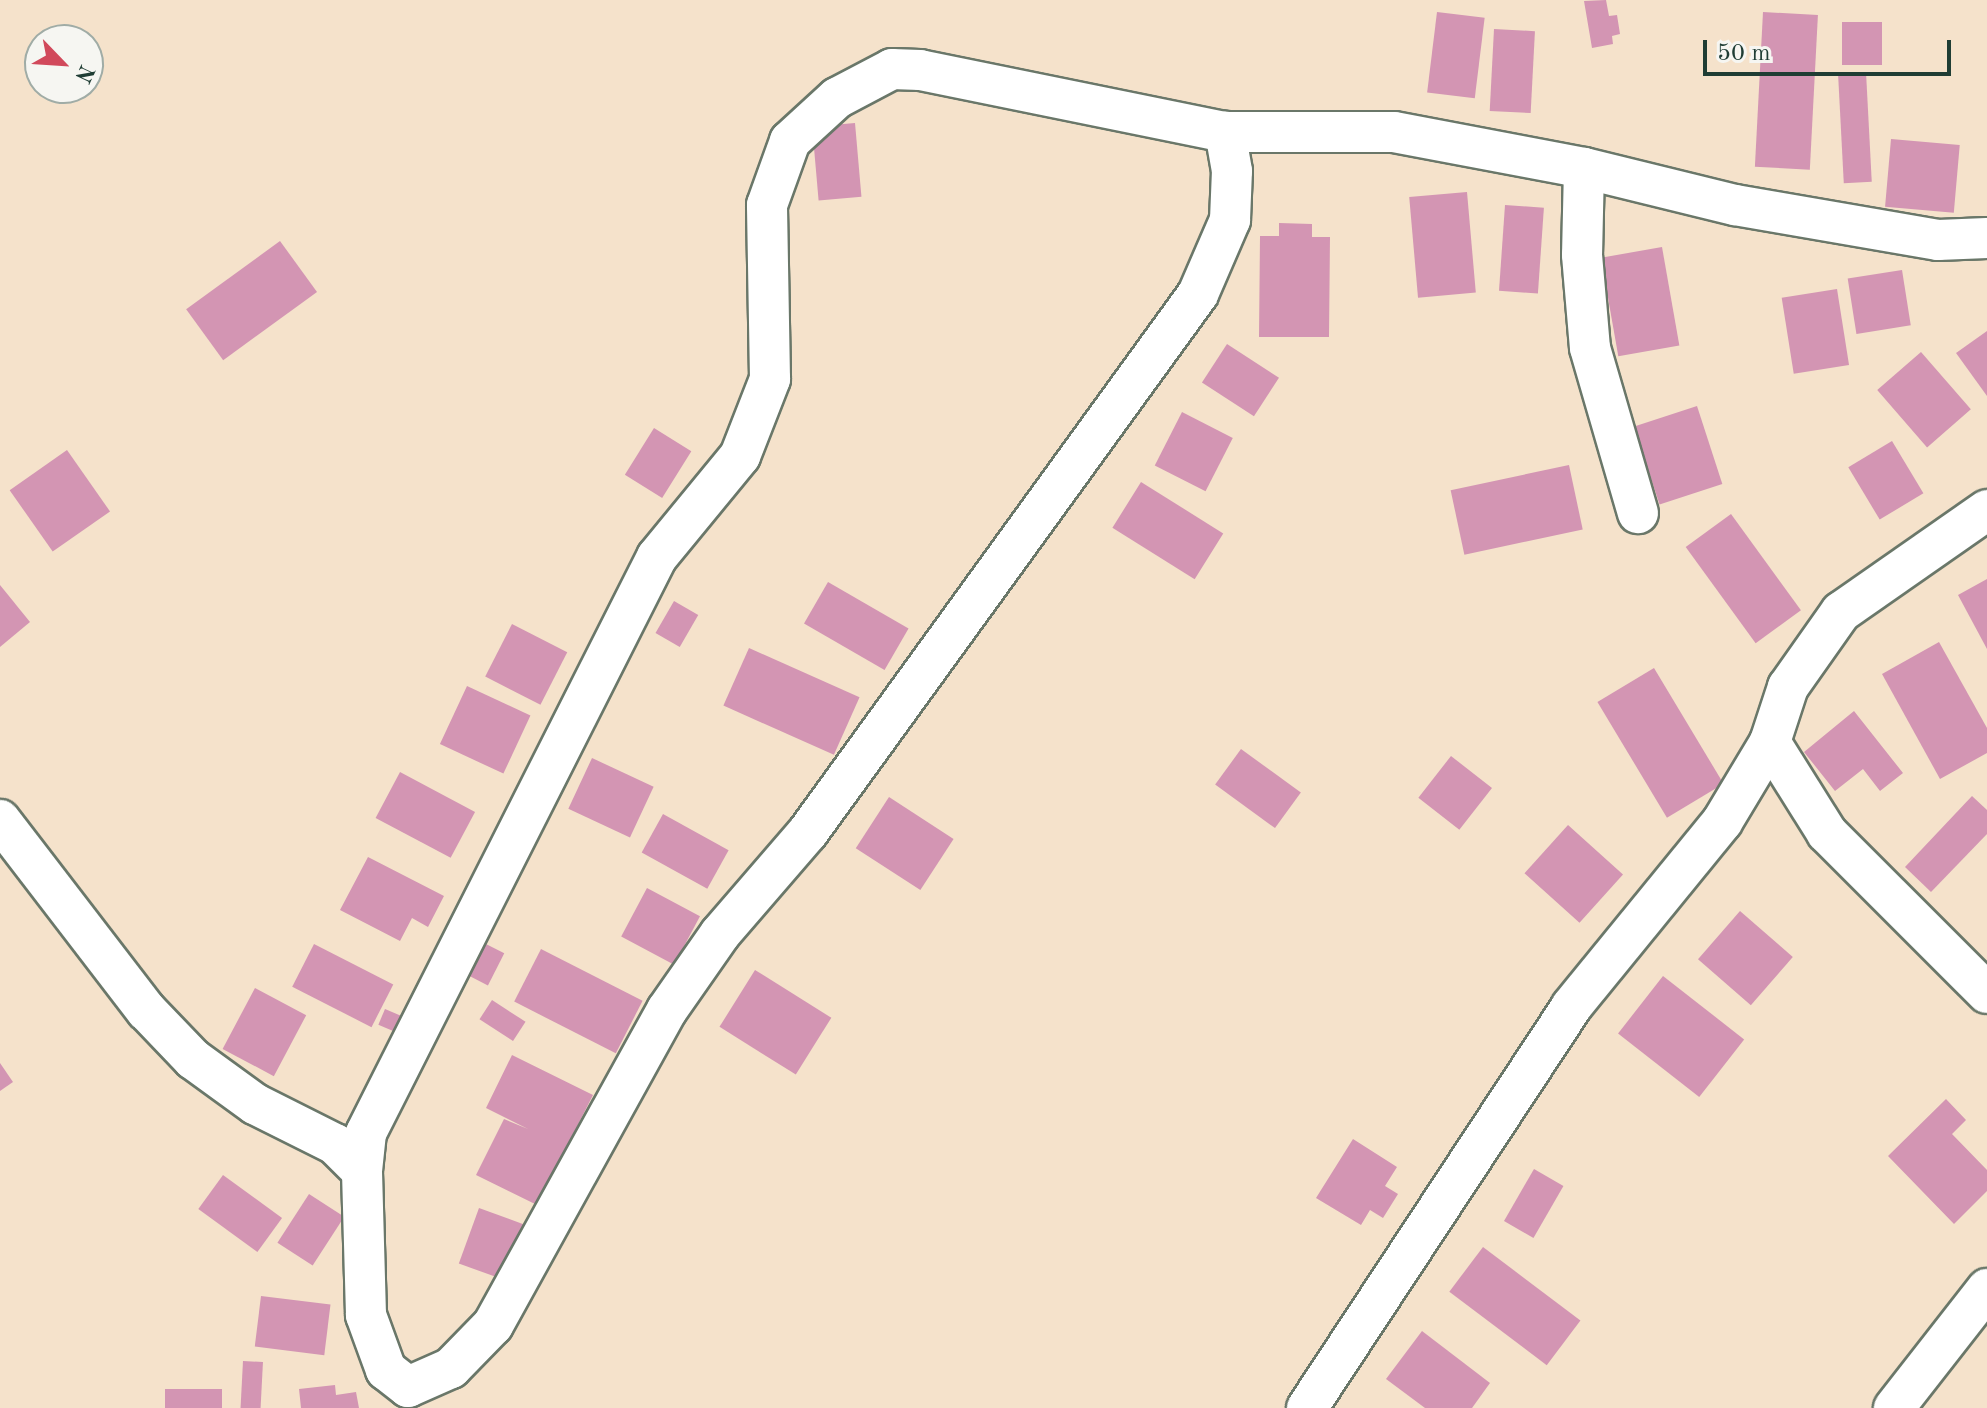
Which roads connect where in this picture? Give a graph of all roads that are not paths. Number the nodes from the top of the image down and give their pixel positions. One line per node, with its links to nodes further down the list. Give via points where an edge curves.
1 (1225, 132): 2 (street, via 1394,132); 9 (street, via 920,70 892,69 837,98 790,141 767,205 770,379 757,418 740,456 657,557 366,1133); 11 (street, via 1232,171 1230,220 1198,294 808,832 720,934 676,998 493,1325 451,1368)
2 (1584, 168): 3 (street, via 1735,205 1938,240); 5 (street, via 1582,255 1590,348)
3 (1987, 238)
4 (1987, 510): 6 (street, via 1841,612 1788,687)
5 (1638, 513)
6 (1770, 742): 8 (street, via 1827,833); 12 (street, via 1722,822 1571,1007)
7 (0, 820): 9 (street, via 146,1010 193,1059 255,1104 335,1144)
8 (1987, 993)
9 (362, 1171): 11 (street, via 366,1315 386,1370)
10 (1987, 1289): 13 (street)
11 (407, 1398)
12 (1307, 1408)
13 (1894, 1408)

